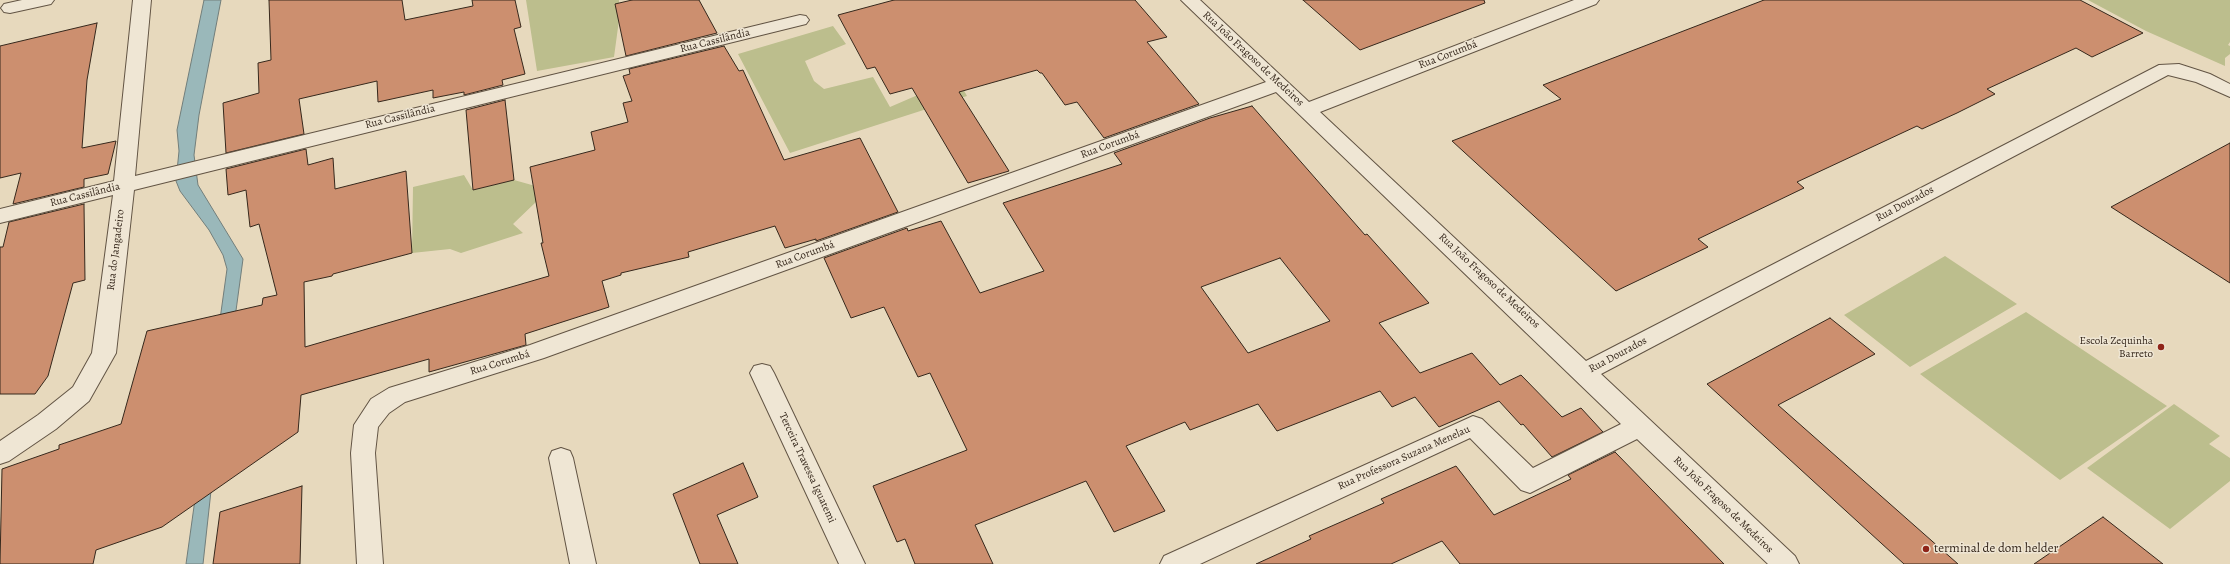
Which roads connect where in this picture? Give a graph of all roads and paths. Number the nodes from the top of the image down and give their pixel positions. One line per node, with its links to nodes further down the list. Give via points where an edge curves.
1 (45, 0): 5 (street)
2 (142, 0): 10 (street, Rua do Jangadeiro)
3 (1190, 0): 7 (street, Rua João Fragoso de Medeiros)
4 (1590, 0): 9 (street, Rua Corumbá)
5 (10, 8)
6 (800, 20): 10 (street, Rua Cassilândia)
7 (1279, 84): 9 (street, Rua João Fragoso de Medeiros); 18 (street, Rua Corumbá, via 536,352 397,395 380,406 366,425 363,453)
8 (2230, 91): 12 (street, Rua Dourados, via 2203,78 2179,70 2166,69)
9 (1306, 110): 12 (street, Rua João Fragoso de Medeiros)
10 (124, 186): 11 (street, Rua Cassilândia); 15 (street, Rua do Jangadeiro, via 104,353 81,394 47,422)
11 (0, 216)
12 (1585, 372): 14 (street, Rua João Fragoso de Medeiros)
13 (762, 373): 20 (street, Terceira Travessa Iguatemi)
14 (1640, 425): 17 (street, Rua João Fragoso de Medeiros); 21 (street, Rua Professora Suzana Menelau, via 1530,482 1473,426)
15 (0, 454)
16 (561, 458): 19 (street)
17 (1782, 563)
18 (370, 564)
19 (583, 564)
20 (852, 564)
21 (1174, 564)

